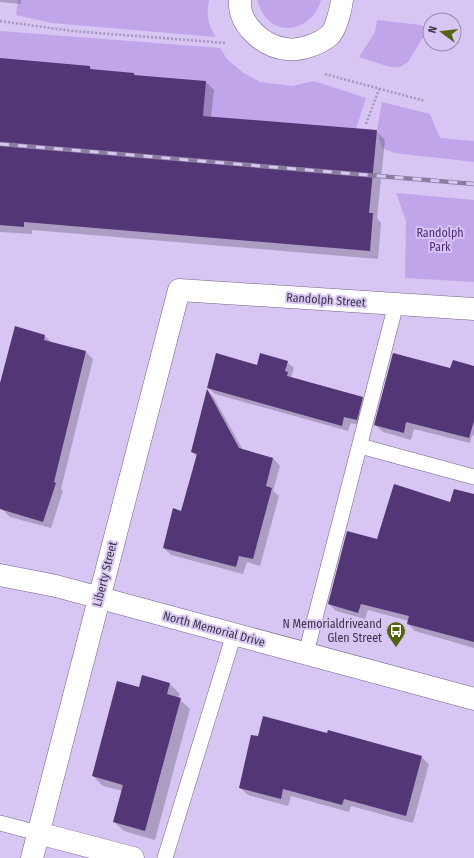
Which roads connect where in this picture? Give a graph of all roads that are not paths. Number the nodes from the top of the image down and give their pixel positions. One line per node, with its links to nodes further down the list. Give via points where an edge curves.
1 (240, 0): 2 (street, via 239,8 248,28 267,43 286,49 308,47 330,34)
2 (342, 0)
3 (179, 290): 4 (street, Randolph Street); 9 (street, Liberty Street)
4 (396, 304): 5 (street, Randolph Street); 6 (lane)
5 (474, 309)
6 (360, 446): 7 (lane); 11 (lane)
7 (474, 477)
8 (0, 574): 9 (street, North Memorial Drive)
9 (99, 598): 10 (street, North Memorial Drive); 14 (street, Liberty Street)
10 (234, 634): 11 (street, North Memorial Drive); 17 (lane)
11 (306, 653): 12 (street, North Memorial Drive)
12 (474, 699)
13 (0, 823): 14 (lane)
14 (38, 833): 15 (street, Liberty Street); 16 (street)
15 (32, 858)
16 (133, 858)
17 (165, 858)

